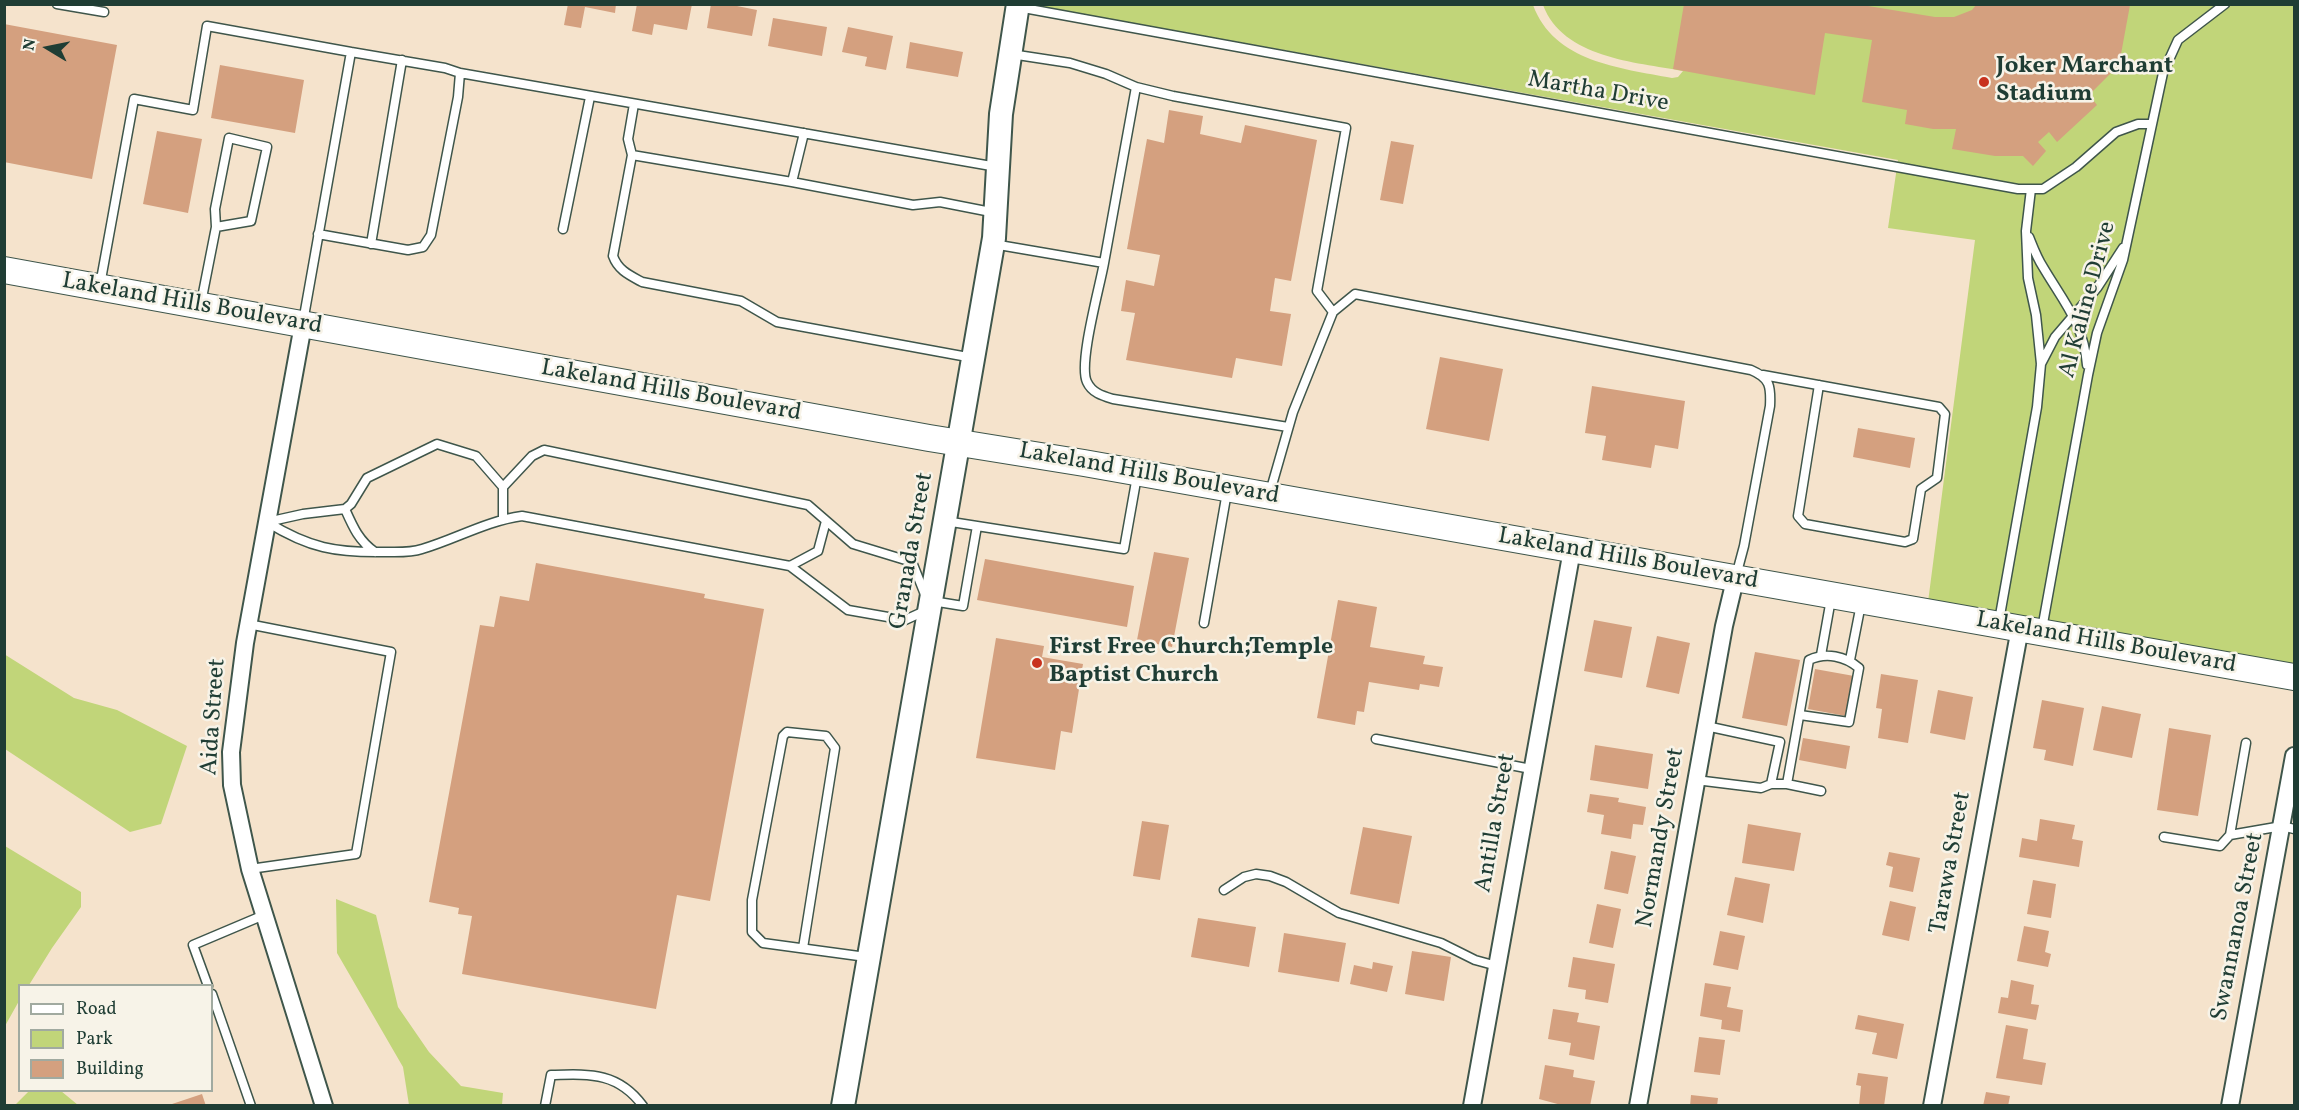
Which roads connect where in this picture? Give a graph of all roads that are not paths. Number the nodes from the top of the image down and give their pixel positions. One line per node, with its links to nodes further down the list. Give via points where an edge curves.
1 (57, 4): 4 (lane)
2 (2225, 4): 12 (lane, Al Kaline Drive, via 2178,40 2163,73)
3 (1013, 5): 6 (street, Granada Street); 17 (lane, Martha Drive)
4 (104, 12)
5 (351, 52): 7 (lane); 22 (lane); 28 (lane, via 207,26 193,110 134,99)
6 (1010, 54): 9 (lane, via 1070,63); 15 (street, Granada Street, via 1000,114)
7 (402, 60): 8 (lane); 24 (lane)
8 (460, 73): 10 (lane); 24 (lane, via 431,235 423,247 408,250)
9 (1136, 87): 26 (lane); 30 (lane, via 1347,128 1317,291)
10 (590, 97): 11 (lane); 20 (lane)
11 (634, 104): 13 (lane); 14 (lane, via 628,139)
12 (2152, 124): 17 (lane, Martha Drive, via 2138,123 2116,132 2076,167 2043,189); 23 (lane, Al Kaline Drive)
13 (804, 133): 15 (lane); 16 (lane)
14 (632, 155): 16 (lane); 33 (lane, via 613,256 621,270 631,276 642,282 741,301 777,321)
15 (999, 167): 18 (street, Granada Street)
16 (792, 182): 18 (lane, via 913,205 940,202)
17 (2031, 189): 21 (lane, Al Kaline Drive)
18 (996, 213): 25 (street, Granada Street)
19 (216, 227): 19 (lane, via 215,208 229,138 267,147 251,221); 29 (lane)
20 (563, 229)
21 (2026, 231): 31 (lane, via 2041,264); 34 (lane, Al Kaline Drive, via 2028,278)
22 (318, 234): 24 (lane); 32 (lane)
23 (2127, 243): 31 (lane); 36 (lane, Al Kaline Drive, via 2097,333)
24 (371, 244)
25 (993, 244): 26 (lane); 33 (street, Granada Street)
26 (1104, 263): 38 (lane, via 1084,363 1086,381 1095,393)
27 (4, 270): 28 (main road, Lakeland Hills Boulevard)
28 (100, 288): 29 (main road, Lakeland Hills Boulevard)
29 (200, 307): 32 (main road, Lakeland Hills Boulevard)
30 (1333, 312): 35 (lane, via 1355,294); 38 (lane)
31 (2073, 315): 34 (lane); 36 (lane, via 2086,344)
32 (303, 325): 39 (main road, Lakeland Hills Boulevard); 48 (street, Aida Street)
33 (973, 358): 39 (street, Granada Street)
34 (2041, 364): 59 (lane, Al Kaline Drive)
35 (1763, 375): 37 (lane); 53 (lane, via 1771,390 1770,406)
36 (2088, 375): 59 (lane, Al Kaline Drive)
37 (1819, 385): 37 (lane, via 1939,407 1945,414 1937,478 1921,489 1913,539 1905,542 1805,524 1798,516)
38 (1288, 427): 43 (lane)
39 (959, 443): 40 (main road, Lakeland Hills Boulevard); 46 (street, Granada Street)
40 (1137, 472): 42 (main road, Lakeland Hills Boulevard); 49 (lane, via 1124,549)
41 (503, 487): 44 (lane, via 476,456 437,444 367,478); 45 (lane); 47 (lane, via 532,456 544,450 808,505)
42 (1228, 489): 43 (main road, Lakeland Hills Boulevard); 57 (lane)
43 (1269, 496): 50 (main road, Lakeland Hills Boulevard)
44 (345, 509): 48 (lane); 51 (lane, via 356,533)
45 (503, 519): 51 (lane, via 420,550); 52 (lane, via 522,516)
46 (945, 520): 49 (lane); 56 (street, Granada Street)
47 (826, 521): 52 (lane, via 818,551); 56 (lane, via 854,544 912,562)
48 (267, 522): 51 (lane, via 310,544 338,551); 58 (street, Aida Street)
49 (977, 526): 56 (lane, via 963,606)
50 (1572, 550): 53 (main road, Lakeland Hills Boulevard); 68 (street, Antilla Street)
51 (375, 552)
52 (790, 566): 56 (lane, via 848,610 905,620)
53 (1735, 580): 54 (main road, Lakeland Hills Boulevard); 64 (street, Normandy Street)
54 (1832, 596): 55 (main road, Lakeland Hills Boulevard); 60 (lane)
55 (1862, 601): 59 (main road, Lakeland Hills Boulevard); 61 (lane)
56 (931, 604): 80 (street, Granada Street)
57 (1204, 623)
58 (248, 624): 76 (street, Aida Street, via 231,752 232,784); 76 (lane, via 392,652 356,854)
59 (2020, 628): 62 (main road, Lakeland Hills Boulevard); 91 (street, Tarawa Street)
60 (1821, 655): 61 (lane); 63 (lane, via 1809,660)
61 (1850, 660): 63 (lane, via 1859,668 1849,722)
62 (2295, 677)
63 (1800, 715): 71 (lane)
64 (1706, 726): 69 (street, Normandy Street); 70 (lane, via 1780,742)
65 (1376, 739): 68 (lane)
66 (2246, 743): 74 (lane)
67 (2295, 756): 73 (street, Swannanoa Street)
68 (1531, 769): 81 (street, Antilla Street)
69 (1696, 780): 70 (lane, via 1761,788); 90 (street, Normandy Street)
70 (1771, 784): 71 (lane)
71 (1787, 784): 72 (lane)
72 (1821, 790)
73 (2288, 828): 74 (lane); 92 (street, Swannanoa Street)
74 (2230, 835): 75 (lane, via 2220,846)
75 (2164, 837)
76 (250, 869): 78 (street, Aida Street)
77 (1224, 890): 81 (lane, via 1244,877 1270,876 1339,913 1441,943)
78 (264, 915): 82 (lane, via 194,945); 85 (street, Aida Street)
79 (803, 948): 79 (lane, via 763,943 752,932 752,900 783,736 787,732 826,736 835,748); 80 (lane)
80 (870, 957): 88 (street, Granada Street)
81 (1497, 966): 89 (street, Antilla Street)
82 (207, 984)
83 (213, 997): 84 (lane)
84 (251, 1106)
85 (324, 1106)
86 (545, 1106): 87 (lane, via 551,1074 578,1074 614,1080 634,1093)
87 (643, 1106)
88 (843, 1106)
89 (1472, 1106)
90 (1638, 1106)
91 (1932, 1106)
92 (2230, 1106)

